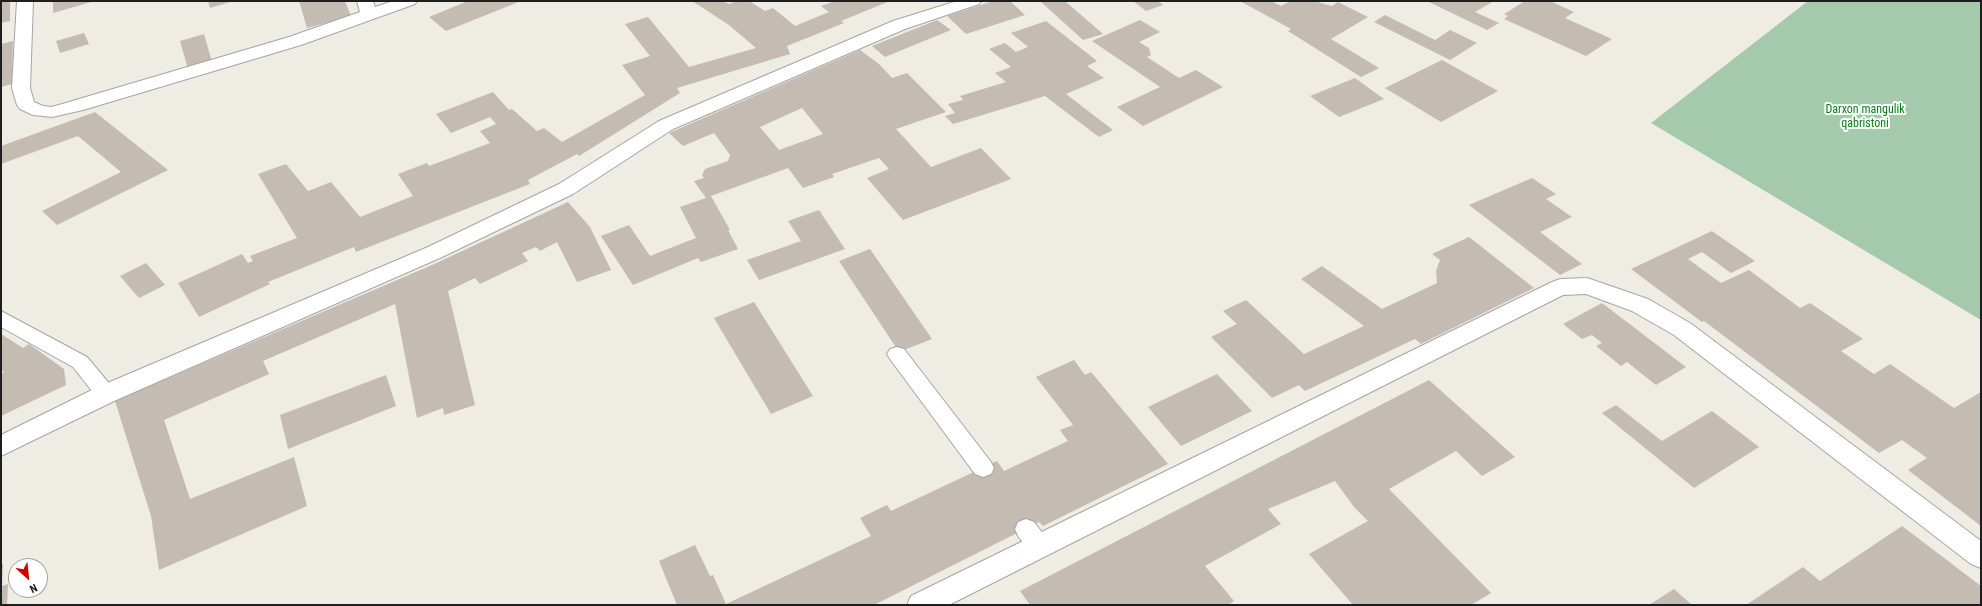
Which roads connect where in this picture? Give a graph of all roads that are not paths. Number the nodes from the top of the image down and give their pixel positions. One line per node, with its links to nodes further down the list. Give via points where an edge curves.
1 (25, 1): 4 (street, via 21,88 26,104 39,111 52,112 295,41)
2 (409, 1): 4 (street)
3 (973, 1): 7 (street, via 899,25 666,125 566,190 435,252)
4 (367, 7)
5 (1, 318): 7 (lane, via 80,362)
6 (897, 354): 9 (lane)
7 (106, 394): 8 (street)
8 (1, 446)
9 (983, 468)
10 (1981, 556): 11 (street, via 1682,329 1640,304 1587,286 1560,287 1033,538)
11 (922, 605)

